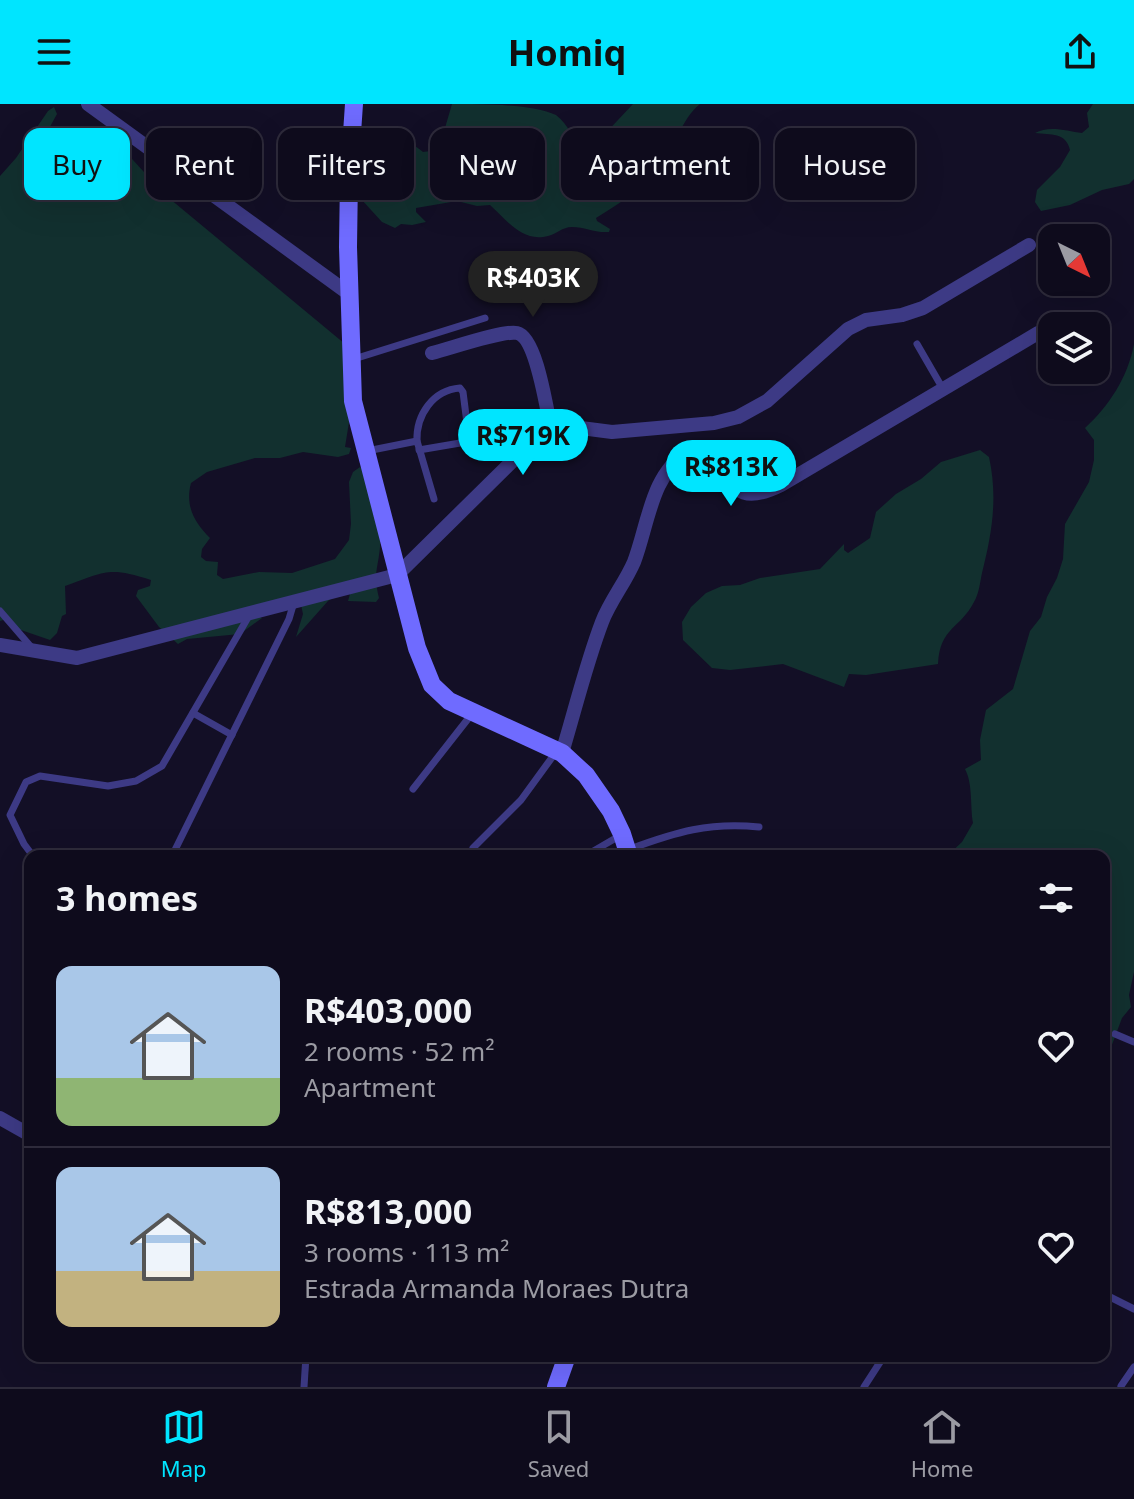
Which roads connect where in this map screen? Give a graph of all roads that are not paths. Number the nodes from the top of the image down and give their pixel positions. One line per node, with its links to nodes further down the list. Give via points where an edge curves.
1 (88, 104): 4 (street)
2 (354, 104): 4 (main road)
3 (1029, 245): 11 (street, via 923,308 848,329 767,401 738,417 612,432)
4 (348, 293): 9 (main road)
5 (485, 318): 9 (lane)
6 (1038, 333): 10 (street)
7 (917, 344): 10 (lane)
8 (432, 353): 11 (street, via 503,334 523,336 533,351)
9 (350, 360): 13 (main road)
10 (943, 389): 24 (street, via 759,495 743,493 700,456 687,453 676,460 663,475 632,565 601,626)
11 (550, 424): 15 (street)
12 (418, 446): 12 (lane, via 416,424 434,396 460,388 469,439); 13 (lane); 14 (lane)
13 (365, 452): 15 (main road)
14 (434, 499)
15 (397, 575): 16 (street); 22 (main road, via 432,685)
16 (294, 602): 18 (street); 23 (lane)
17 (0, 611): 20 (lane)
18 (251, 613): 20 (street, via 77,658); 21 (lane)
19 (0, 645): 20 (street)
20 (33, 650)
21 (193, 713): 23 (lane); 29 (lane, via 162,766 136,781 108,786 40,776 26,782 10,815)
22 (473, 713): 24 (main road); 25 (lane)
23 (232, 735): 30 (lane)
24 (560, 752): 27 (main road, via 586,775 611,811); 28 (lane)
25 (413, 789)
26 (759, 827): 27 (lane, via 707,825)
27 (626, 846)
28 (473, 848)
29 (28, 850)
30 (175, 850)
31 (1115, 1034): 32 (lane)
32 (1134, 1042)
33 (0, 1118): 34 (street)
34 (24, 1132)
35 (1110, 1297): 36 (lane)
36 (1134, 1309)
37 (306, 1362): 42 (lane)
38 (565, 1362): 43 (main road)
39 (880, 1362): 44 (lane)
40 (1134, 1367): 41 (lane)
41 (1121, 1386)
42 (304, 1387)
43 (556, 1387)
44 (864, 1387)

